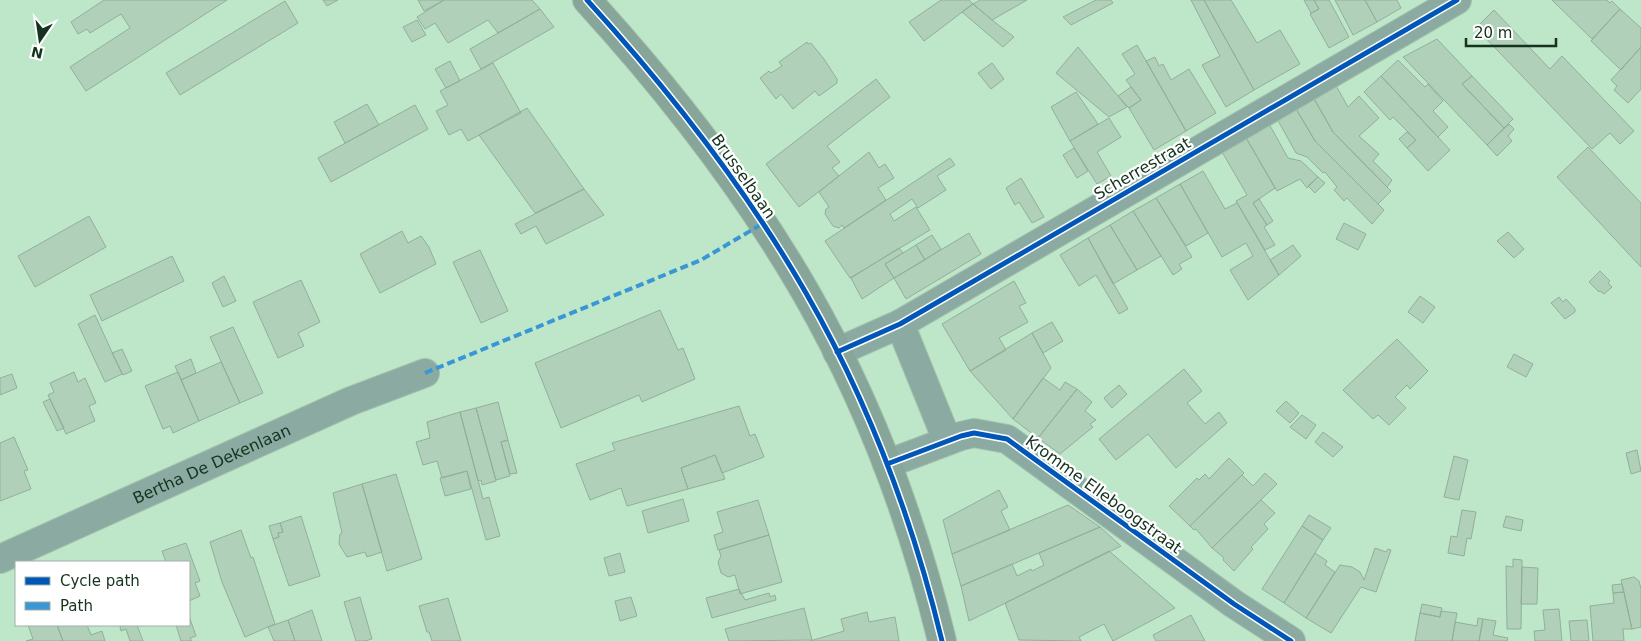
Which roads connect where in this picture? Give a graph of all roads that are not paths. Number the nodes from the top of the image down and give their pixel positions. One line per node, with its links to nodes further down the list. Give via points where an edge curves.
1 (587, 0): 4 (main road, Brusselbaan, via 664,88 710,147 806,293)
2 (1457, 0): 3 (street, Scherrestraat)
3 (900, 324): 4 (street, Scherrestraat); 6 (street)
4 (837, 352): 7 (main road, Brusselbaan)
5 (425, 373): 8 (street, Bertha De Dekenlaan, via 350,400)
6 (947, 440): 7 (street, Kromme Elleboogstraat); 10 (street, Kromme Elleboogstraat, via 974,434 1007,438 1234,604)
7 (886, 464): 9 (main road, Brusselbaan, via 919,558)
8 (0, 559)
9 (942, 641)
10 (1291, 641)

